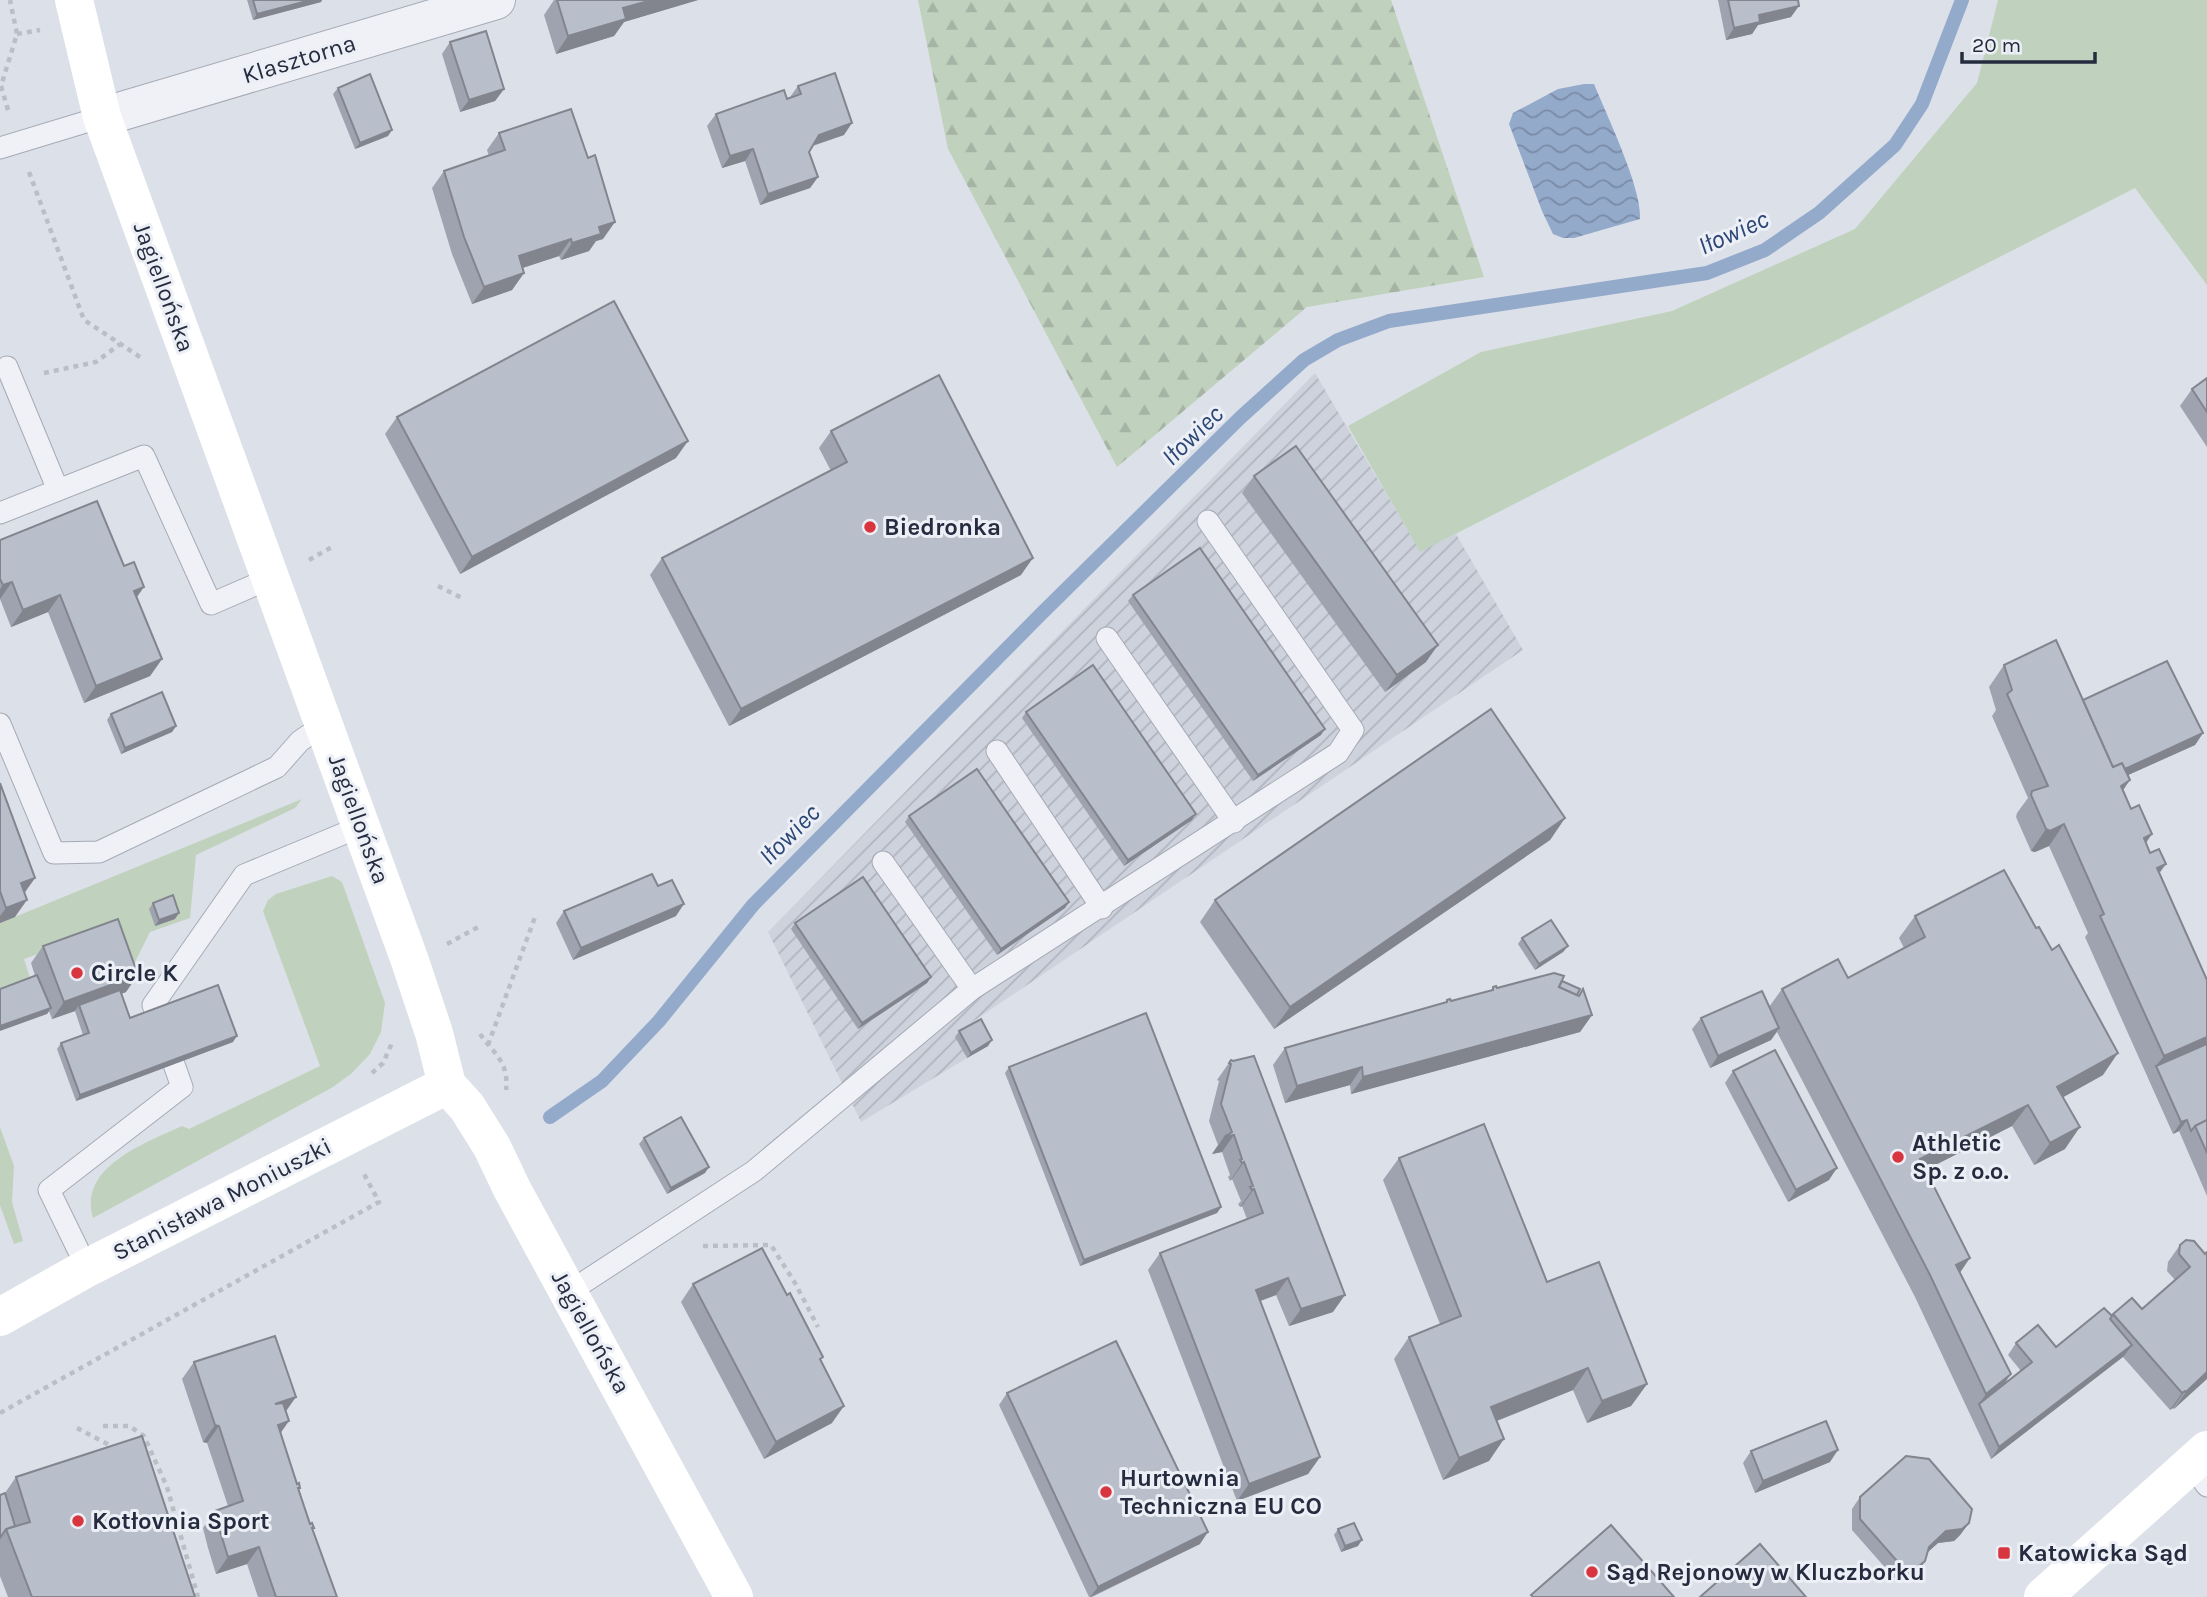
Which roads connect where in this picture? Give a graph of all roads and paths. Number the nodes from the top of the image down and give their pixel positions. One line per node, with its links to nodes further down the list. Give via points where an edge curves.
1 (74, 0): 3 (street, Jagiellońska)
2 (496, 0): 3 (street, Klasztorna)
3 (102, 117): 4 (lane); 11 (street, Jagiellońska)
4 (0, 148)
5 (120, 344): 6 (path, via 96,362)
6 (10, 373): 7 (lane)
7 (58, 490): 8 (lane); 11 (lane, via 144,456 211,604)
8 (0, 513)
9 (1208, 521): 18 (lane, via 1353,730 1338,753)
10 (332, 547): 11 (path)
11 (286, 571): 16 (street, Jagiellońska)
12 (439, 586): 13 (path)
13 (461, 598)
14 (1107, 638): 18 (lane)
15 (0, 724): 16 (lane, via 54,853 99,852 276,767 300,741)
16 (325, 724): 19 (street, Jagiellońska)
17 (997, 751): 21 (lane)
18 (1234, 822): 21 (lane)
19 (362, 826): 28 (street, Jagiellońska, via 434,1033); 32 (lane, via 244,875 153,1005 182,1087 50,1190)
20 (883, 862): 25 (lane)
21 (1102, 908): 25 (lane)
22 (535, 917): 27 (path)
23 (480, 926): 24 (path)
24 (438, 950)
25 (972, 989): 31 (lane, via 754,1171)
26 (474, 1026): 27 (path)
27 (488, 1046): 29 (path, via 503,1061)
28 (447, 1085): 30 (street, Stanisława Moniuszki); 33 (street, Jagiellońska, via 492,1147)
29 (505, 1097)
30 (345, 1136): 32 (street, Stanisława Moniuszki); 36 (path, via 379,1202)
31 (646, 1241): 33 (lane); 35 (path, via 771,1245)
32 (87, 1268): 34 (street, Stanisława Moniuszki)
33 (569, 1292): 42 (street, Jagiellońska)
34 (0, 1317)
35 (818, 1327)
36 (0, 1413)
37 (103, 1426): 41 (path, via 128,1426 144,1436 167,1487)
38 (77, 1428): 39 (path)
39 (117, 1448)
40 (2202, 1467): 43 (street)
41 (198, 1597)
42 (734, 1597)
43 (2043, 1597)

